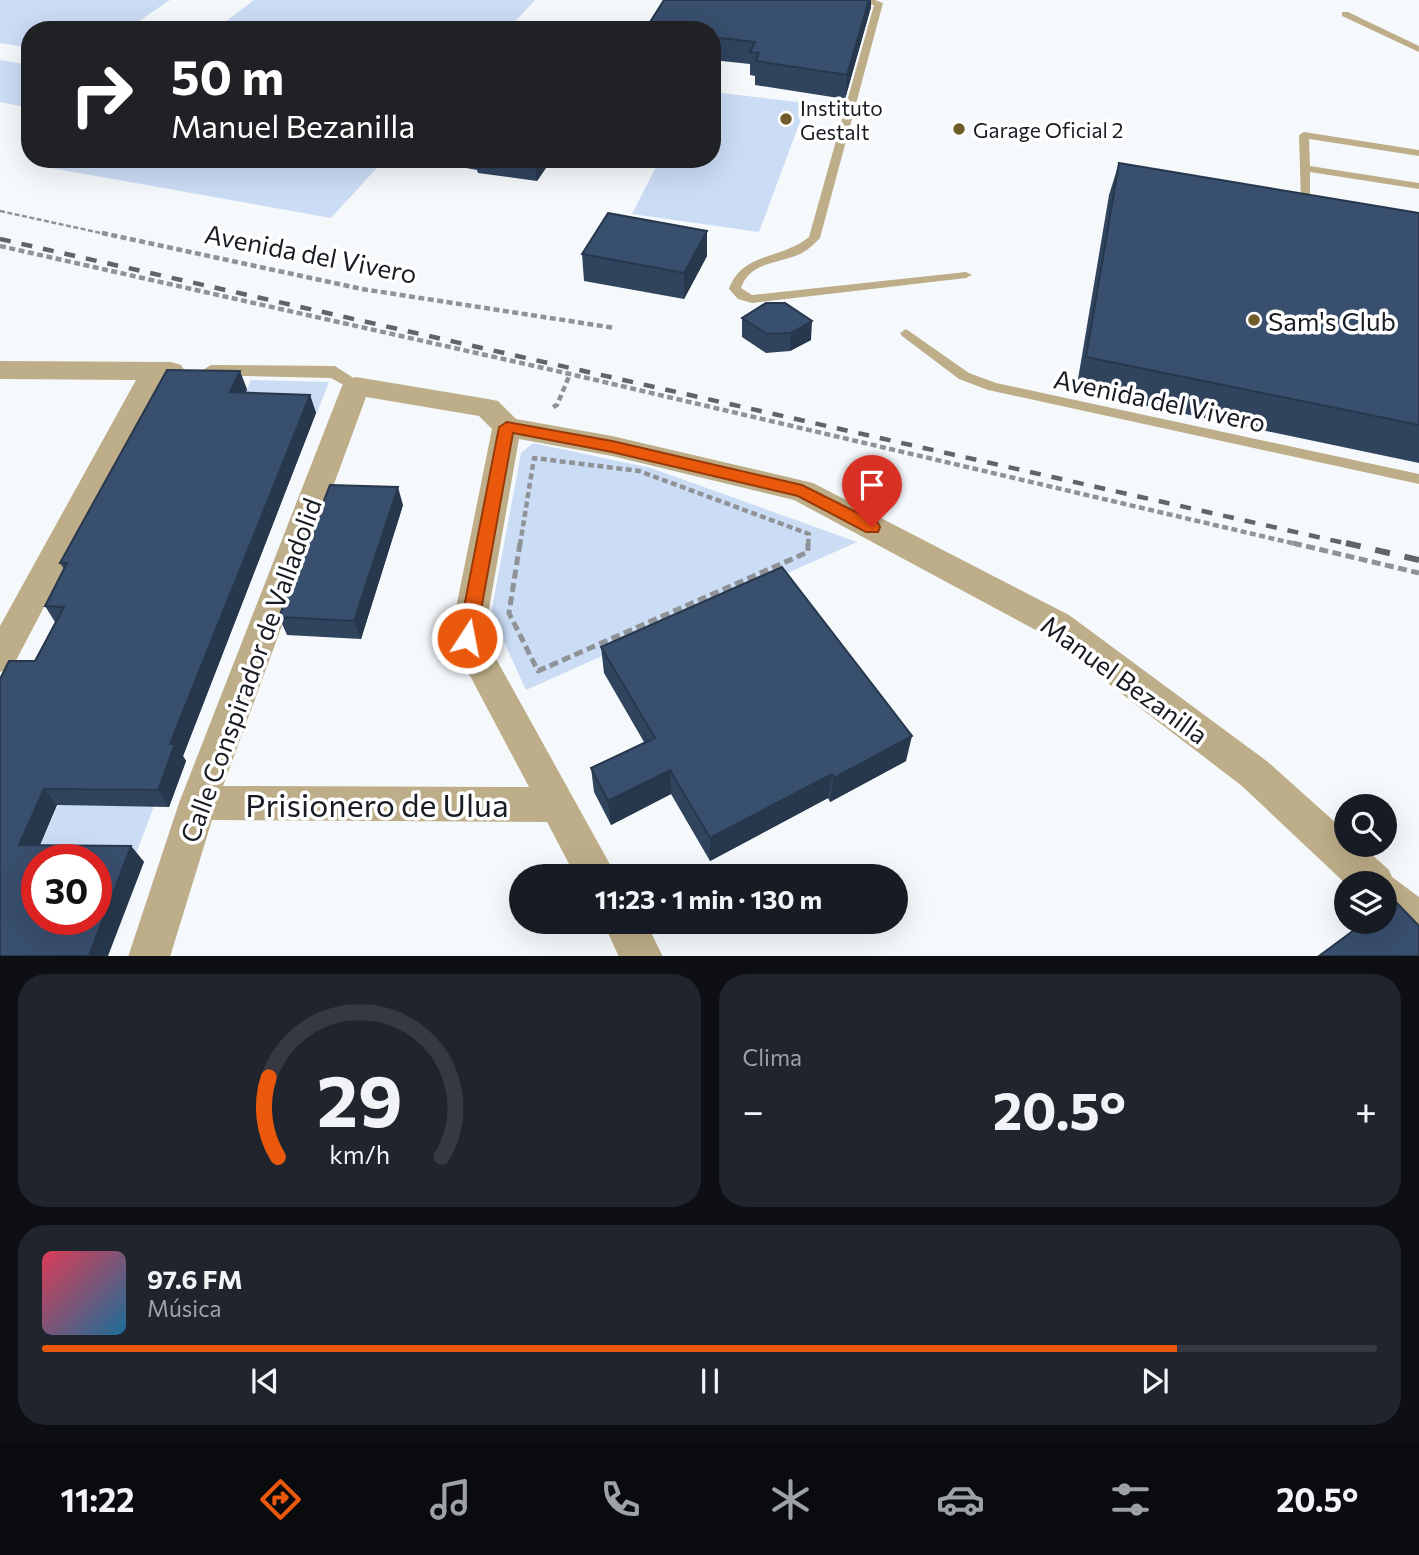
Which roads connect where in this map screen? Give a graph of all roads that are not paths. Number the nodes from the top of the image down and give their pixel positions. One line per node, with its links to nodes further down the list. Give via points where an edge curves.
1 (855, 0): 8 (lane, via 878,3 814,238 801,249 752,265 735,289 752,299)
2 (1345, 14): 3 (lane)
3 (1419, 49)
4 (1419, 153): 5 (lane, via 1304,135)
5 (1304, 168): 6 (lane); 7 (lane, via 1305,201)
6 (1419, 186)
7 (1331, 205)
8 (967, 275)
9 (906, 333): 15 (lane, Avenida del Vivero, via 964,376 993,387)
10 (0, 370): 11 (street)
11 (153, 371): 12 (street); 16 (street)
12 (202, 371): 13 (street, Manuel Bezanilla, via 335,372)
13 (356, 386): 14 (street, Manuel Bezanilla, via 488,408); 17 (street, Calle Conspirador de Valladolid)
14 (507, 427): 18 (street, via 467,638); 20 (street, Manuel Bezanilla, via 612,446 814,497 1057,625 1255,774)
15 (1419, 479)
16 (0, 658)
17 (198, 803): 18 (street, Prisionero de Ulua); 24 (street, Calle Conspirador de Valladolid)
18 (556, 805): 19 (street)
19 (590, 864)
20 (1361, 871)
21 (1397, 904): 22 (street)
22 (1419, 924)
23 (629, 934): 25 (street)
24 (149, 956)
25 (641, 956)

